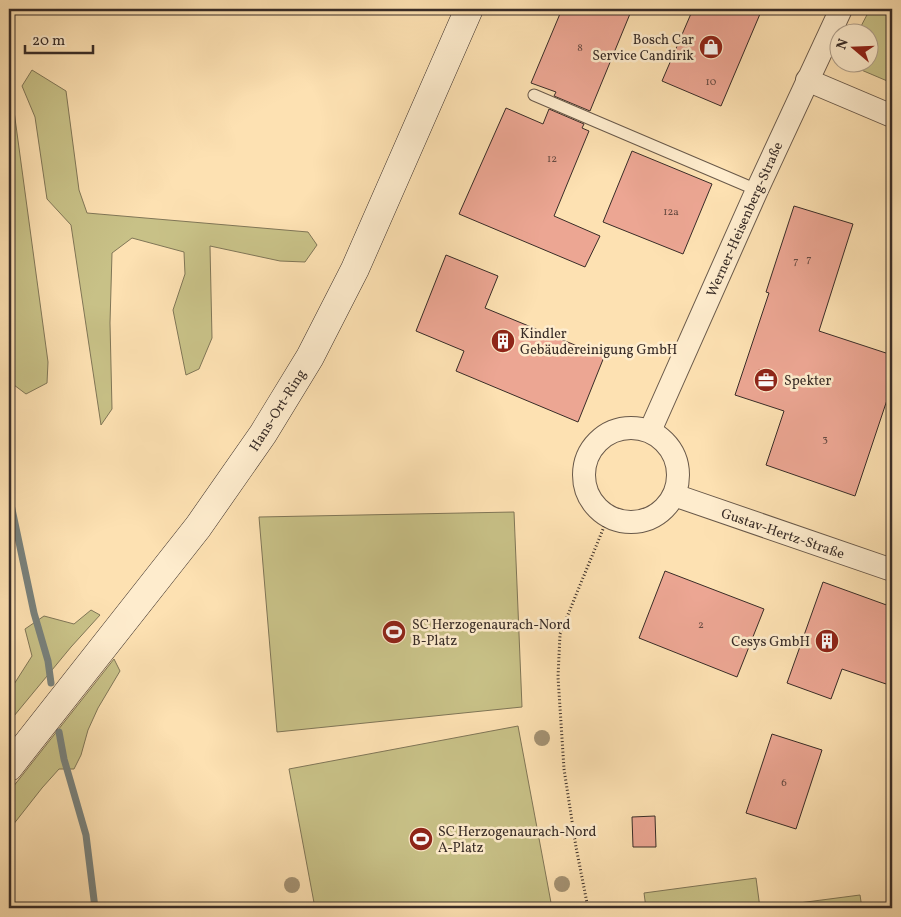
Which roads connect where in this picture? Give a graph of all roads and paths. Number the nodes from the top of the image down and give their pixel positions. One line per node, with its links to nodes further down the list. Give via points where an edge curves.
1 (470, 9): 11 (main road, Hans-Ort-Ring, via 354,269 310,357 264,434 198,527)
2 (841, 9): 3 (street, Werner-Heisenberg-Straße)
3 (807, 80): 5 (street); 6 (street, Werner-Heisenberg-Straße)
4 (534, 95): 6 (lane)
5 (892, 116)
6 (757, 190): 7 (street, Werner-Heisenberg-Straße)
7 (650, 431): 8 (street, via 673,453 677,468); 9 (street, via 618,429 592,448 585,463 585,486 597,508)
8 (674, 495): 9 (street, via 662,510 650,518 622,522); 10 (street, Gustav-Hertz-Straße)
9 (608, 517): 12 (path, via 560,634 558,677 564,769)
10 (892, 570)
11 (9, 767)
12 (588, 908)

